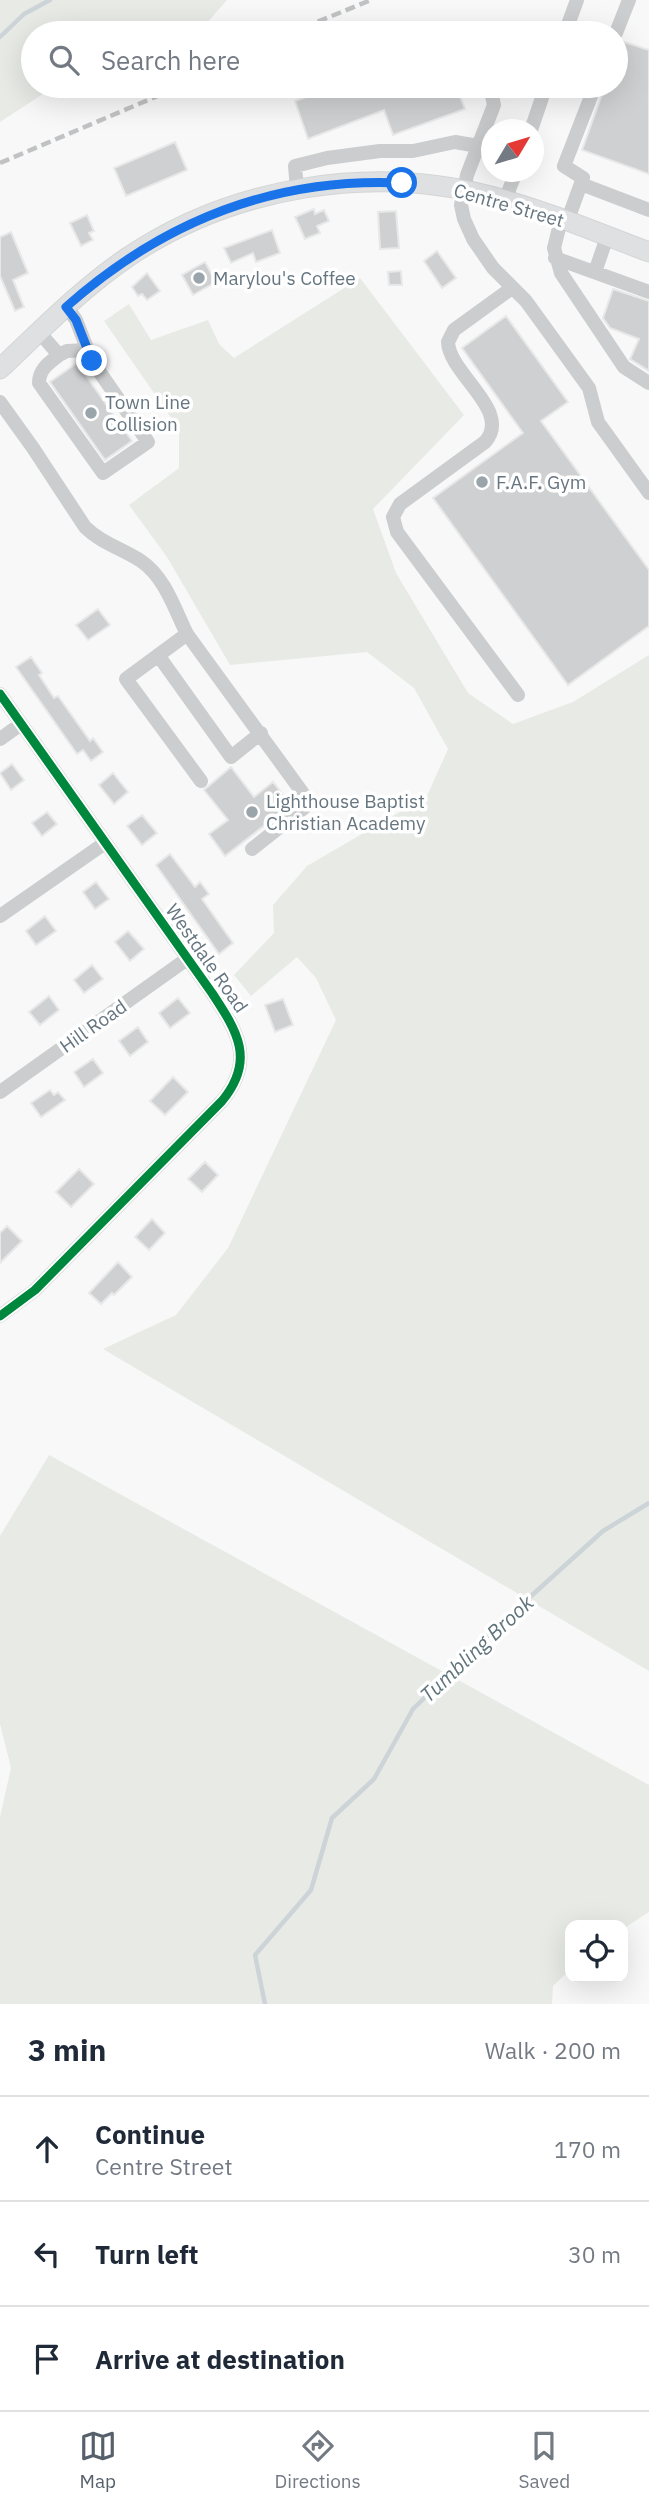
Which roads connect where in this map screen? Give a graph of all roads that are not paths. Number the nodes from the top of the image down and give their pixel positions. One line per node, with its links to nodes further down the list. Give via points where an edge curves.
1 (577, 0): 3 (street)
2 (629, 0): 4 (street)
3 (569, 21)
4 (621, 21)
5 (493, 98): 9 (street)
6 (543, 98): 8 (street)
7 (590, 98): 11 (street, via 564,166 583,178)
8 (535, 119)
9 (478, 146): 12 (street, via 455,142 327,158 295,166); 13 (street)
10 (512, 182): 14 (street)
11 (581, 184): 15 (street); 16 (street)
12 (297, 189): 13 (main road, Centre Street, via 383,182); 23 (main road, Centre Street, via 235,205 172,232 113,268)
13 (464, 190): 14 (main road, Centre Street); 21 (street, via 462,212 473,239)
14 (505, 200): 16 (main road, Centre Street)
15 (649, 210)
16 (564, 221): 17 (main road, Centre Street); 19 (street, via 555,238)
17 (607, 237): 18 (main road, Centre Street); 20 (street)
18 (649, 252)
19 (555, 258): 20 (street); 28 (street, via 624,367)
20 (595, 272): 22 (street)
21 (512, 288): 30 (street, via 589,388 598,422); 34 (street, via 454,330 448,342 451,355 491,414 491,434 401,504 393,517 397,531)
22 (649, 292)
23 (66, 307): 24 (main road, Centre Street); 25 (street)
24 (39, 332): 26 (street); 27 (main road, Centre Street)
25 (87, 349): 26 (street); 26 (street, via 148,442 103,473 40,383 46,365)
26 (59, 355)
27 (0, 369)
28 (649, 383)
29 (0, 402): 31 (street, via 85,527 152,571 177,608)
30 (649, 493)
31 (187, 634): 32 (street); 36 (street)
32 (158, 655): 36 (street, via 231,757); 38 (street, via 126,679)
33 (0, 694): 35 (street, Westdale Road)
34 (518, 695)
35 (21, 724): 37 (street); 39 (street, Westdale Road)
36 (261, 733): 40 (street, via 310,803)
37 (0, 739)
38 (201, 781)
39 (105, 842): 41 (street); 42 (street, Westdale Road)
40 (252, 849)
41 (0, 916)
42 (187, 960): 43 (street, Hill Road); 44 (street, Westdale Road, via 239,1039 240,1063 231,1088 34,1290)
43 (0, 1092)
44 (0, 1316)

